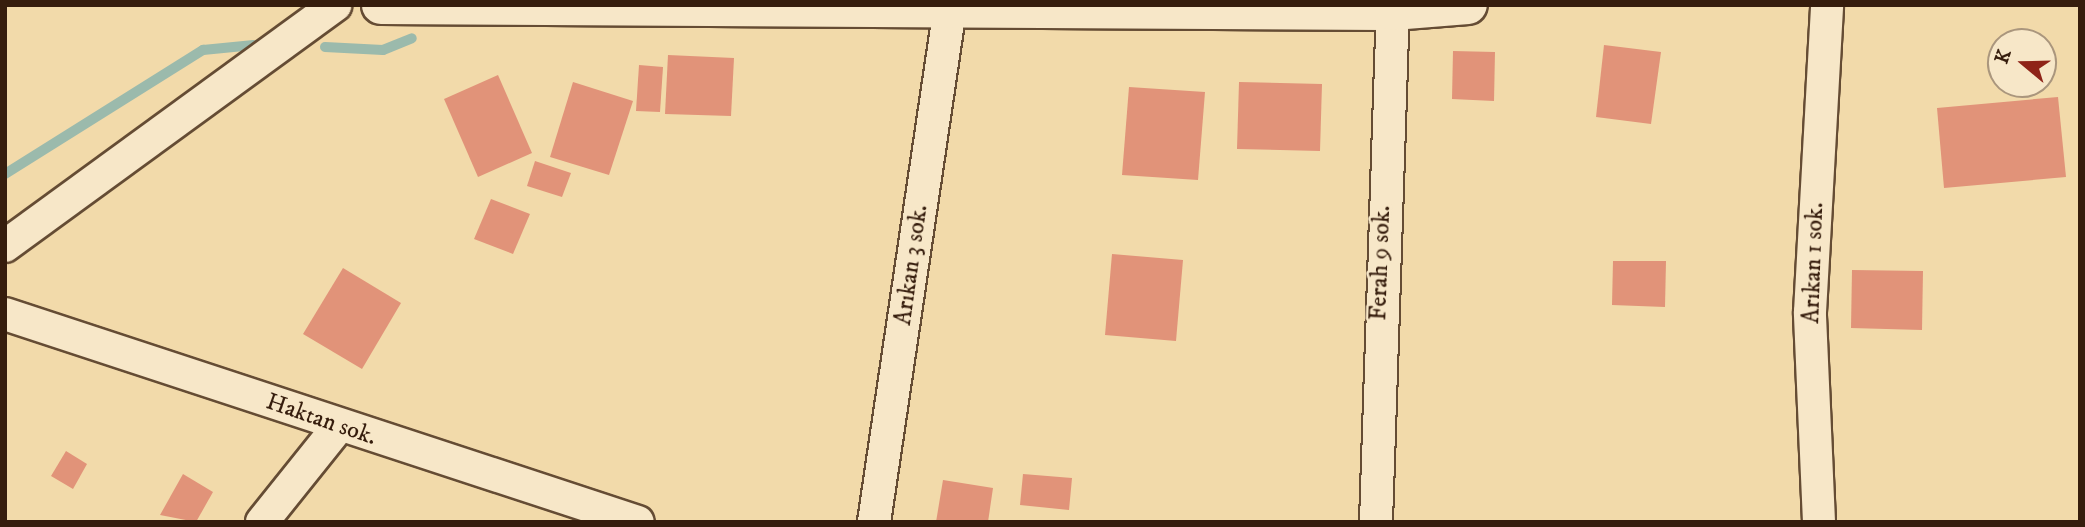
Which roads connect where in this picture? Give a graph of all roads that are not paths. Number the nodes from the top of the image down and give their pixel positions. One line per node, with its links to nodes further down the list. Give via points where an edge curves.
1 (336, 5): 8 (street)
2 (1468, 5): 7 (street)
3 (1827, 5): 15 (street, Arıkan 1 sok., via 1811,312)
4 (394, 6): 5 (street)
5 (894, 7): 6 (street)
6 (950, 8): 7 (street); 13 (street, Arıkan 3 sok.)
7 (1393, 8): 14 (street, Ferah 9 sok.)
8 (5, 246)
9 (5, 314): 10 (street, Haktan sok.)
10 (339, 426): 11 (street); 12 (street, Haktan sok.)
11 (262, 522)
12 (638, 522)
13 (874, 522)
14 (1376, 522)
15 (1819, 522)

